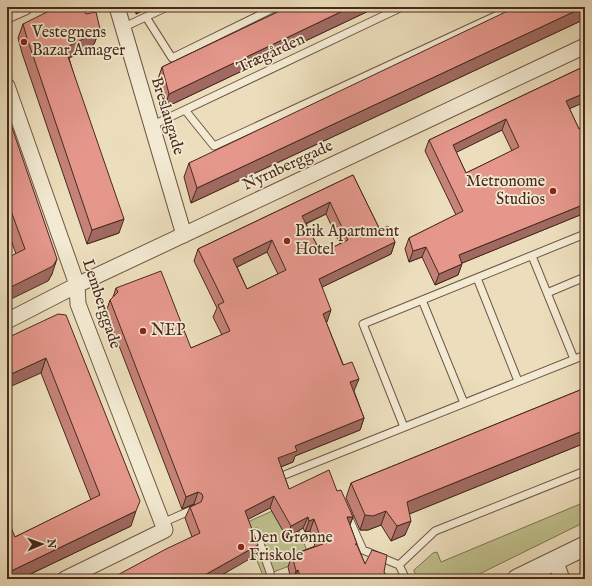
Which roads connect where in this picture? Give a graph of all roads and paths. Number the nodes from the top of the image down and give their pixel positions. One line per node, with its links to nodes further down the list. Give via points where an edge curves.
1 (25, 7): 7 (street)
2 (117, 7): 9 (street, Breslaugade)
3 (166, 7): 8 (lane)
4 (276, 7): 8 (lane, via 172,58)
5 (402, 7): 12 (lane, Trægården)
6 (515, 7): 12 (lane, via 214,146)
7 (7, 15)
8 (146, 17): 9 (lane)
9 (122, 28): 13 (street, Breslaugade)
10 (585, 46): 14 (street, Nyrnberggade)
11 (7, 86): 19 (street, Lemberggade)
12 (185, 110): 13 (lane, Trægården)
13 (151, 126): 14 (street, Breslaugade)
14 (184, 234): 19 (street, Nyrnberggade)
15 (585, 234): 16 (lane)
16 (532, 256): 17 (lane); 20 (lane)
17 (477, 278): 21 (lane); 25 (lane)
18 (585, 278): 20 (lane)
19 (77, 285): 22 (street, Nyrnberggade); 32 (street, Lemberggade, via 78,304)
20 (547, 293): 24 (lane)
21 (422, 300): 26 (lane); 27 (lane, via 363,324)
22 (7, 321)
23 (585, 355): 24 (lane)
24 (574, 359): 25 (lane)
25 (518, 381): 26 (lane)
26 (464, 403): 27 (lane)
27 (404, 427): 29 (lane)
28 (585, 471): 36 (lane, via 435,531)
29 (282, 476)
30 (194, 509): 32 (lane)
31 (345, 509): 36 (lane, via 363,550)
32 (163, 527): 37 (street)
33 (256, 532): 38 (lane)
34 (585, 546): 35 (street)
35 (555, 560): 40 (street); 41 (street)
36 (399, 566): 39 (lane)
37 (65, 579)
38 (271, 579)
39 (406, 579)
40 (517, 579)
41 (562, 579)

